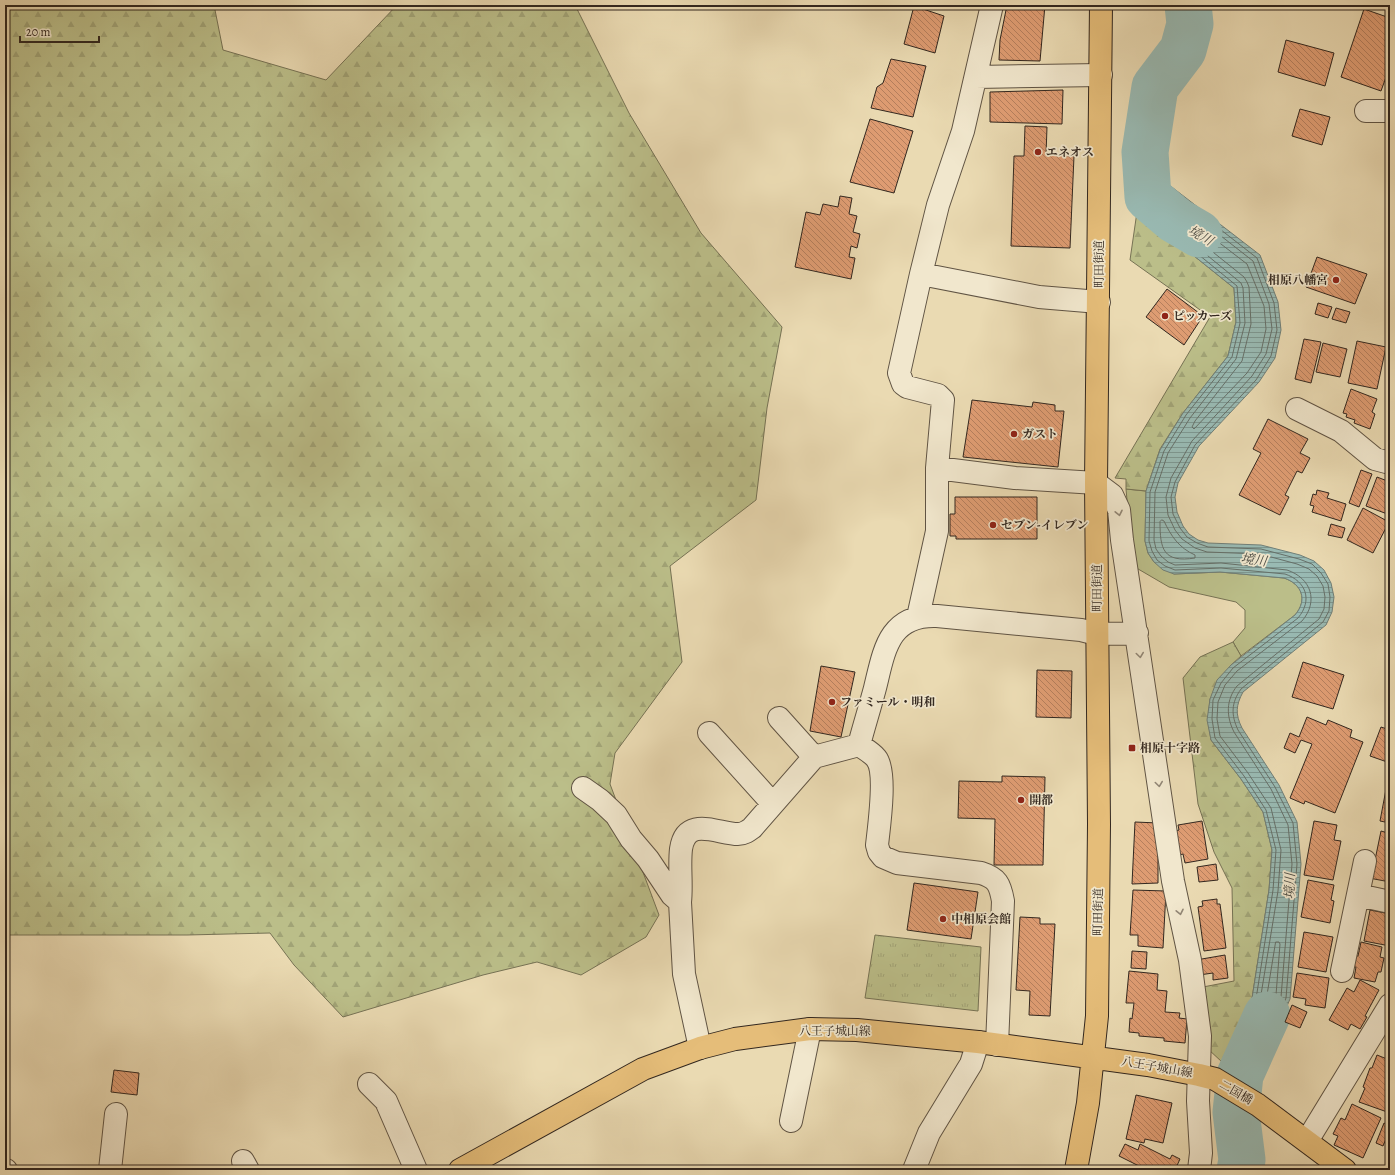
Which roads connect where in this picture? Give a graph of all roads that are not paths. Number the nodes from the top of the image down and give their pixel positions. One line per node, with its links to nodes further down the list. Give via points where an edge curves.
1 (992, 5): 4 (street)
2 (1101, 5): 3 (main road, 町田街道)
3 (1101, 75): 4 (street); 8 (main road, 町田街道)
4 (976, 77): 7 (street, via 963,131 938,205)
5 (1390, 110): 6 (street)
6 (1366, 111)
7 (920, 274): 8 (street, via 1038,297); 11 (street, via 899,373 907,387 938,395 943,400)
8 (1099, 302): 12 (main road, 町田街道)
9 (1297, 409): 10 (street, via 1341,431 1374,459)
10 (1390, 463)
11 (937, 468): 12 (street, via 1015,478); 13 (street, via 936,536)
12 (1096, 483): 14 (street, one-way to 14, via 1112,495 1119,510); 15 (main road, 町田街道)
13 (918, 617): 15 (street, via 937,616 1082,630); 18 (street, via 895,631 887,642)
14 (1137, 633): 15 (street); 32 (street, one-way to 32, via 1173,881 1191,968)
15 (1097, 634): 31 (main road, 町田街道, via 1099,824 1097,1016)
16 (779, 718): 19 (street)
17 (709, 734): 21 (street)
18 (860, 745): 19 (street); 29 (street, via 877,759 880,766 882,780 877,845 883,857 897,863 981,873 992,877 999,885 1003,900)
19 (814, 757): 21 (street)
20 (583, 788): 24 (street, via 616,815 672,895)
21 (773, 804): 24 (street, via 752,828 744,833 703,828 689,833 681,849)
22 (1365, 861): 23 (street)
23 (1358, 895): 25 (street); 26 (street)
24 (680, 902): 30 (street, via 684,974)
25 (1390, 902)
26 (1342, 971)
27 (1390, 1005): 36 (street)
28 (810, 1029): 29 (main road, 八王子城山線, via 877,1032); 30 (main road, 八王子城山線, via 735,1039); 35 (street)
29 (988, 1044): 31 (main road, 八王子城山線); 40 (street, via 971,1064 929,1133)
30 (700, 1048): 39 (main road, 八王子城山線, via 643,1069)
31 (1094, 1057): 32 (main road, 八王子城山線); 41 (main road, 町田街道)
32 (1207, 1077): 36 (main road, 二国橋, via 1258,1105); 42 (street, via 1198,1100 1202,1154)
33 (369, 1084): 38 (street, via 386,1101)
34 (116, 1114): 37 (street)
35 (791, 1121)
36 (1307, 1141): 43 (main road)
37 (110, 1170)
38 (416, 1170)
39 (460, 1170)
40 (914, 1170)
41 (1076, 1170)
42 (1200, 1170)
43 (1345, 1170)

